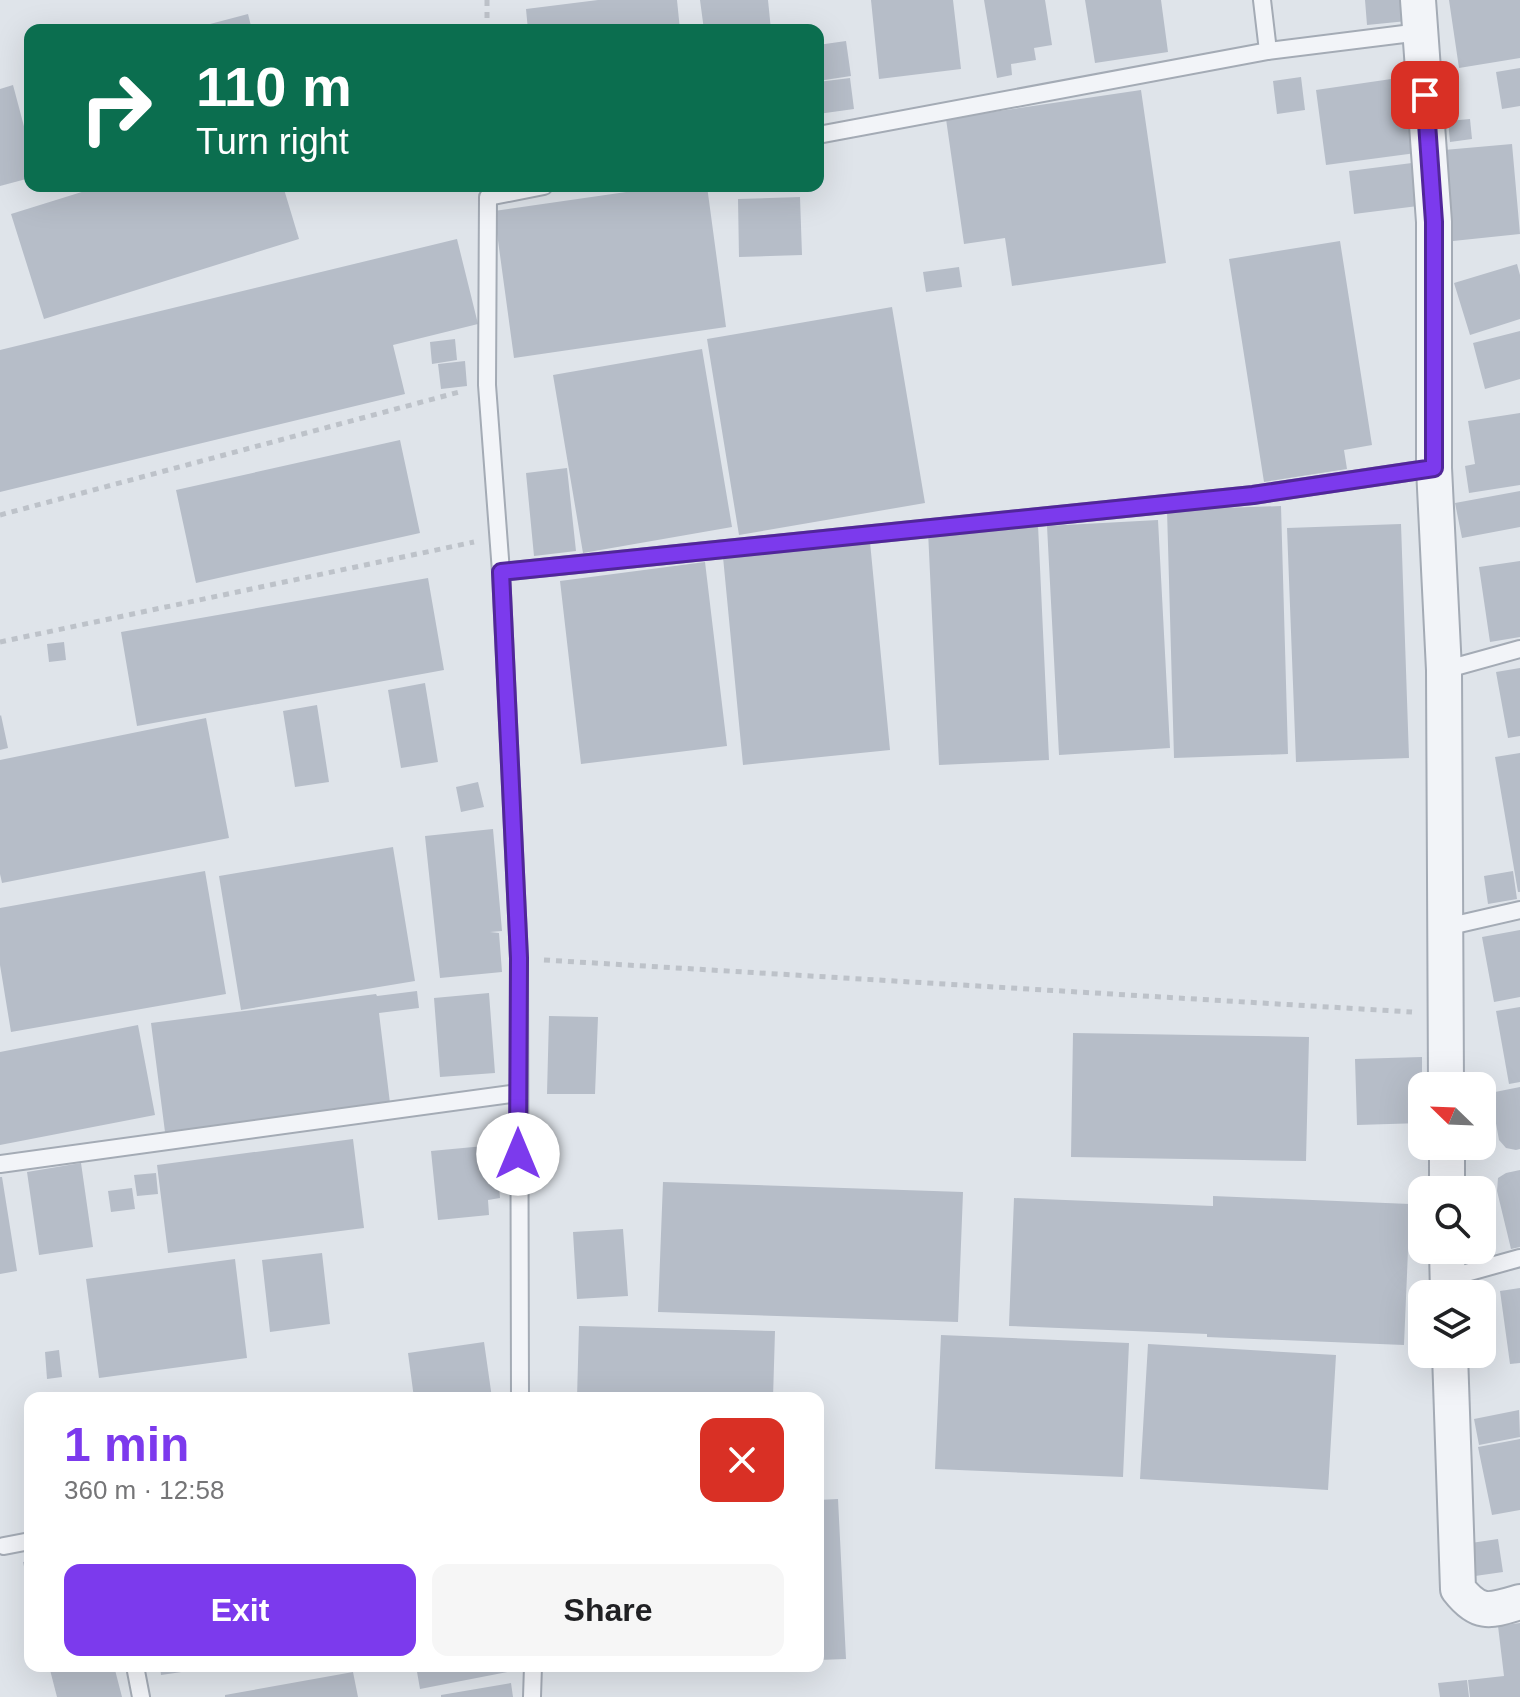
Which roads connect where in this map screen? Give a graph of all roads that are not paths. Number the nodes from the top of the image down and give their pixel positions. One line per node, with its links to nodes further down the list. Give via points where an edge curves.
1 (1262, 0): 3 (lane)
2 (1419, 16): 3 (lane); 6 (street, via 1434,222)
3 (1268, 51): 4 (lane)
4 (824, 134)
5 (513, 192): 7 (lane, via 488,197 487,385)
6 (1434, 468): 7 (lane, via 1253,495); 9 (street)
7 (501, 572): 13 (lane, via 519,958)
8 (1520, 649): 9 (lane)
9 (1444, 670): 11 (street)
10 (1520, 910): 11 (lane)
11 (1446, 927): 12 (street)
12 (1446, 1072)
13 (518, 1093): 14 (lane); 18 (lane)
14 (0, 1164)
15 (1520, 1258): 16 (lane)
16 (1448, 1274)
17 (1450, 1368): 21 (street, via 1458,1589 1469,1603 1492,1610)
18 (520, 1392)
19 (24, 1542): 20 (lane)
20 (4, 1546)
21 (1520, 1602)
22 (136, 1672): 24 (lane)
23 (533, 1672): 25 (lane)
24 (141, 1697)
25 (532, 1697)

